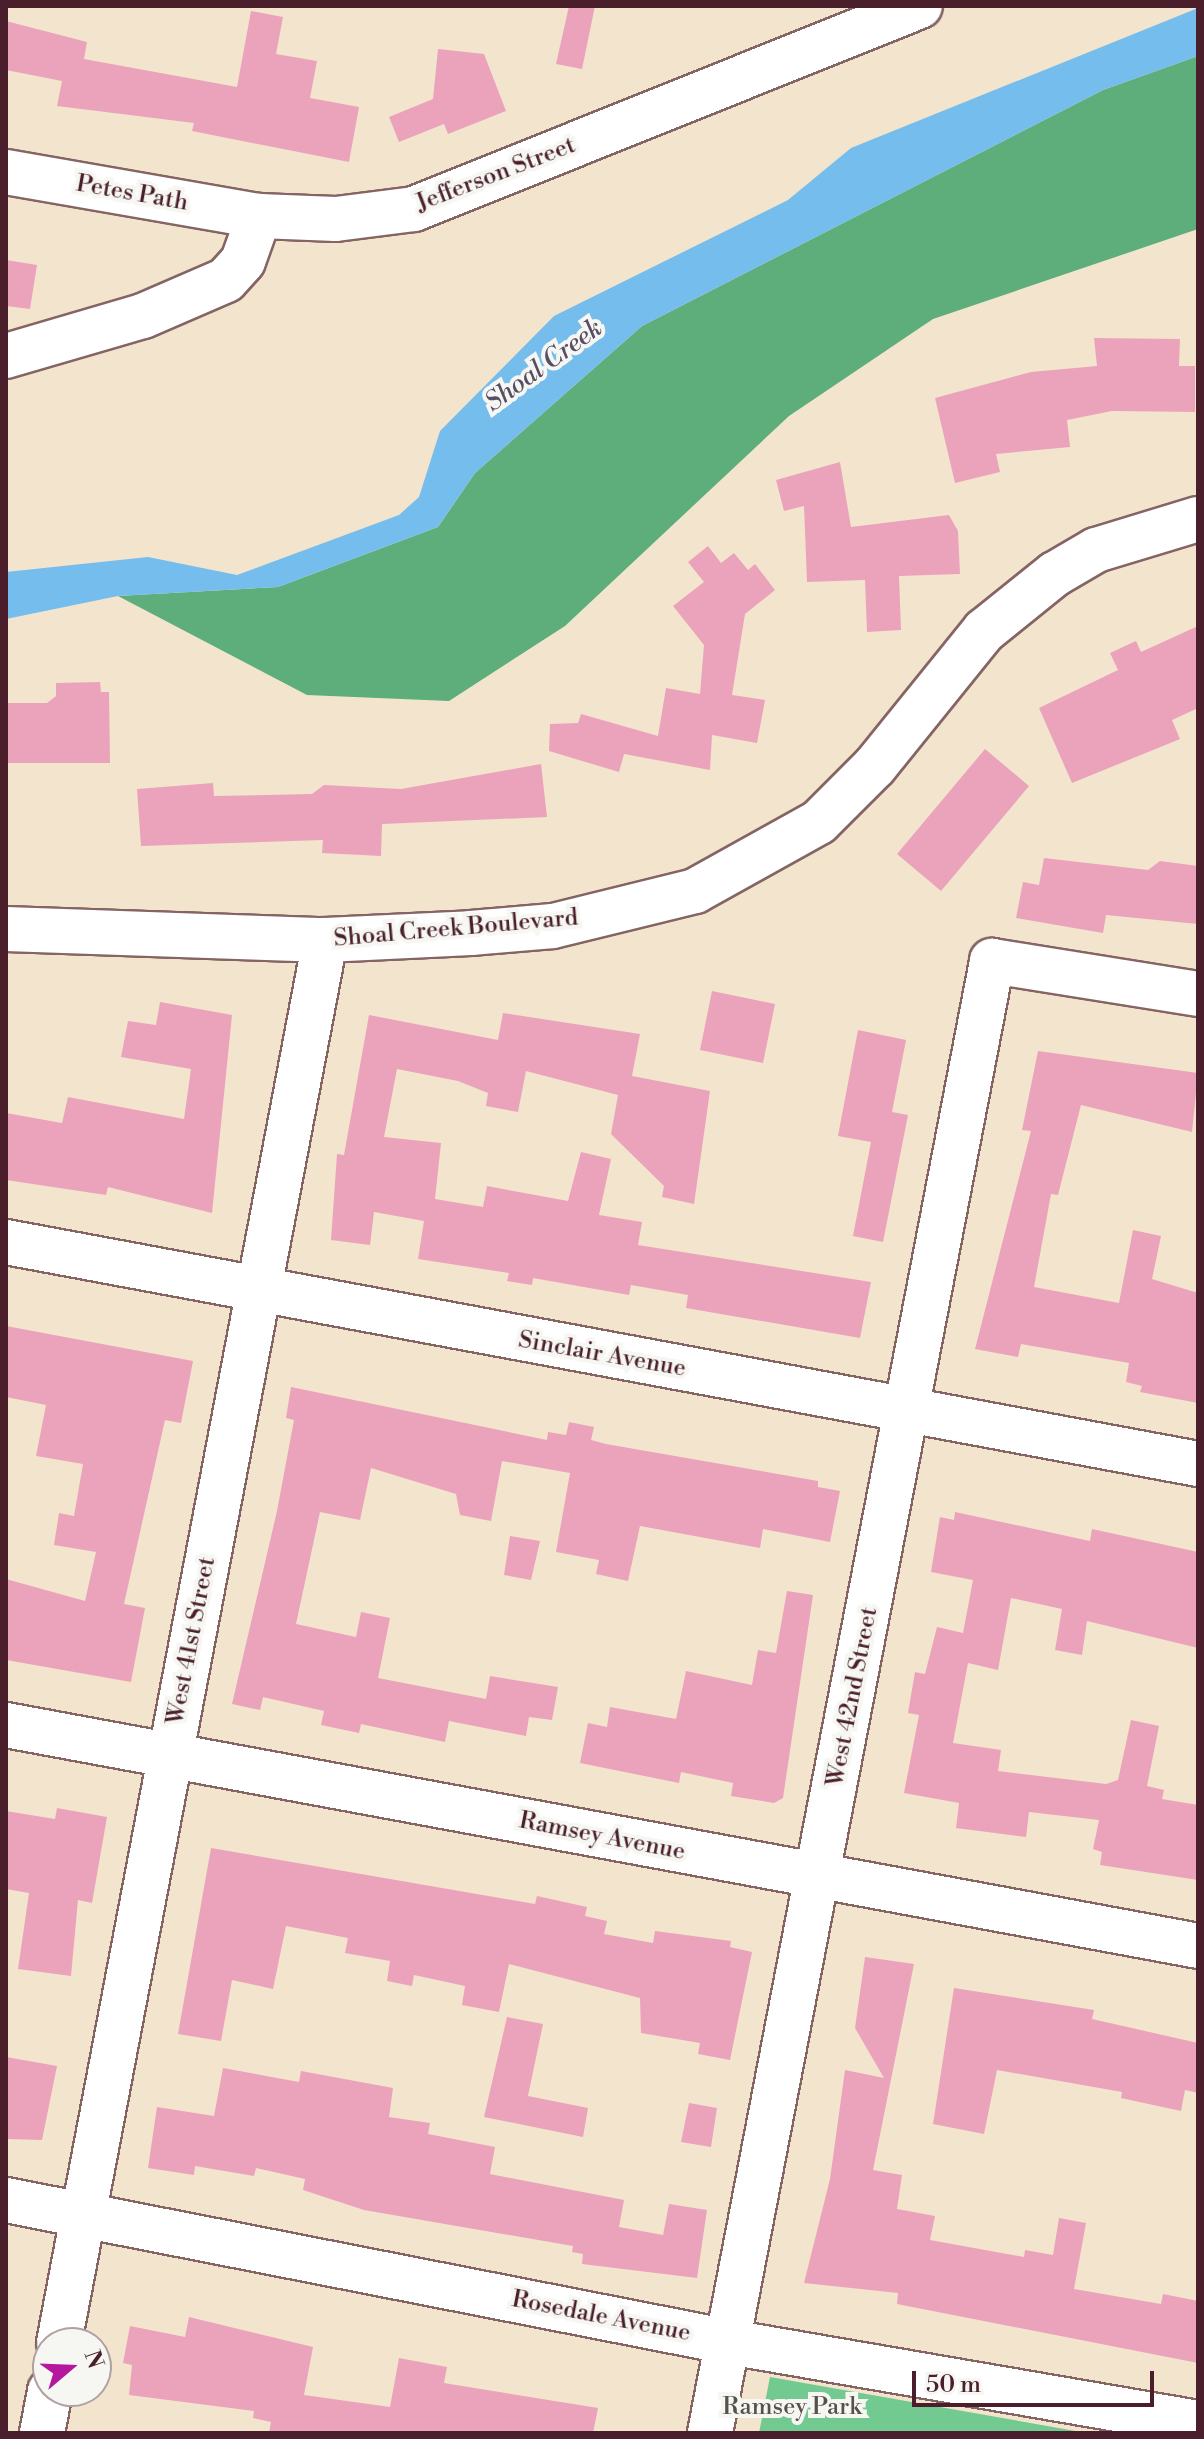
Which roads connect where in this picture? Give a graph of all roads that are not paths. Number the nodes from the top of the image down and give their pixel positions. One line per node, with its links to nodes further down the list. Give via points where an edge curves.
1 (920, 6): 3 (street, Jefferson Street, via 414,209 336,219)
2 (6, 172): 3 (street, Petes Path)
3 (259, 216): 4 (street, via 243,261 226,280 143,316)
4 (6, 356)
5 (1198, 519): 7 (street, Shoal Creek Boulevard, via 1096,550 1033,590 984,631 850,794 735,872 695,891 553,926)
6 (6, 929): 7 (street, Shoal Creek Boulevard)
7 (325, 940): 10 (street, West 41st Street)
8 (1198, 994): 11 (street, West 42nd Street, via 992,961)
9 (6, 1242): 10 (street, Sinclair Avenue)
10 (260, 1292): 11 (street, Sinclair Avenue); 14 (street, West 41st Street)
11 (909, 1412): 12 (street, Sinclair Avenue); 15 (street, West 42nd Street)
12 (1198, 1464)
13 (6, 1725): 14 (street, Ramsey Avenue)
14 (170, 1755): 15 (street, Ramsey Avenue); 18 (street, West 41st Street)
15 (818, 1879): 16 (street, Ramsey Avenue); 20 (street, West 42nd Street)
16 (1198, 1946)
17 (6, 2200): 18 (street, Rosedale Avenue)
18 (84, 2215): 19 (street, West 41st Street); 20 (street, Rosedale Avenue)
19 (62, 2327)
20 (729, 2342): 22 (street, Rosedale Avenue); 24 (street, West 42nd Street)
21 (47, 2407): 23 (street)
22 (1198, 2423)
23 (42, 2433)
24 (710, 2433)

